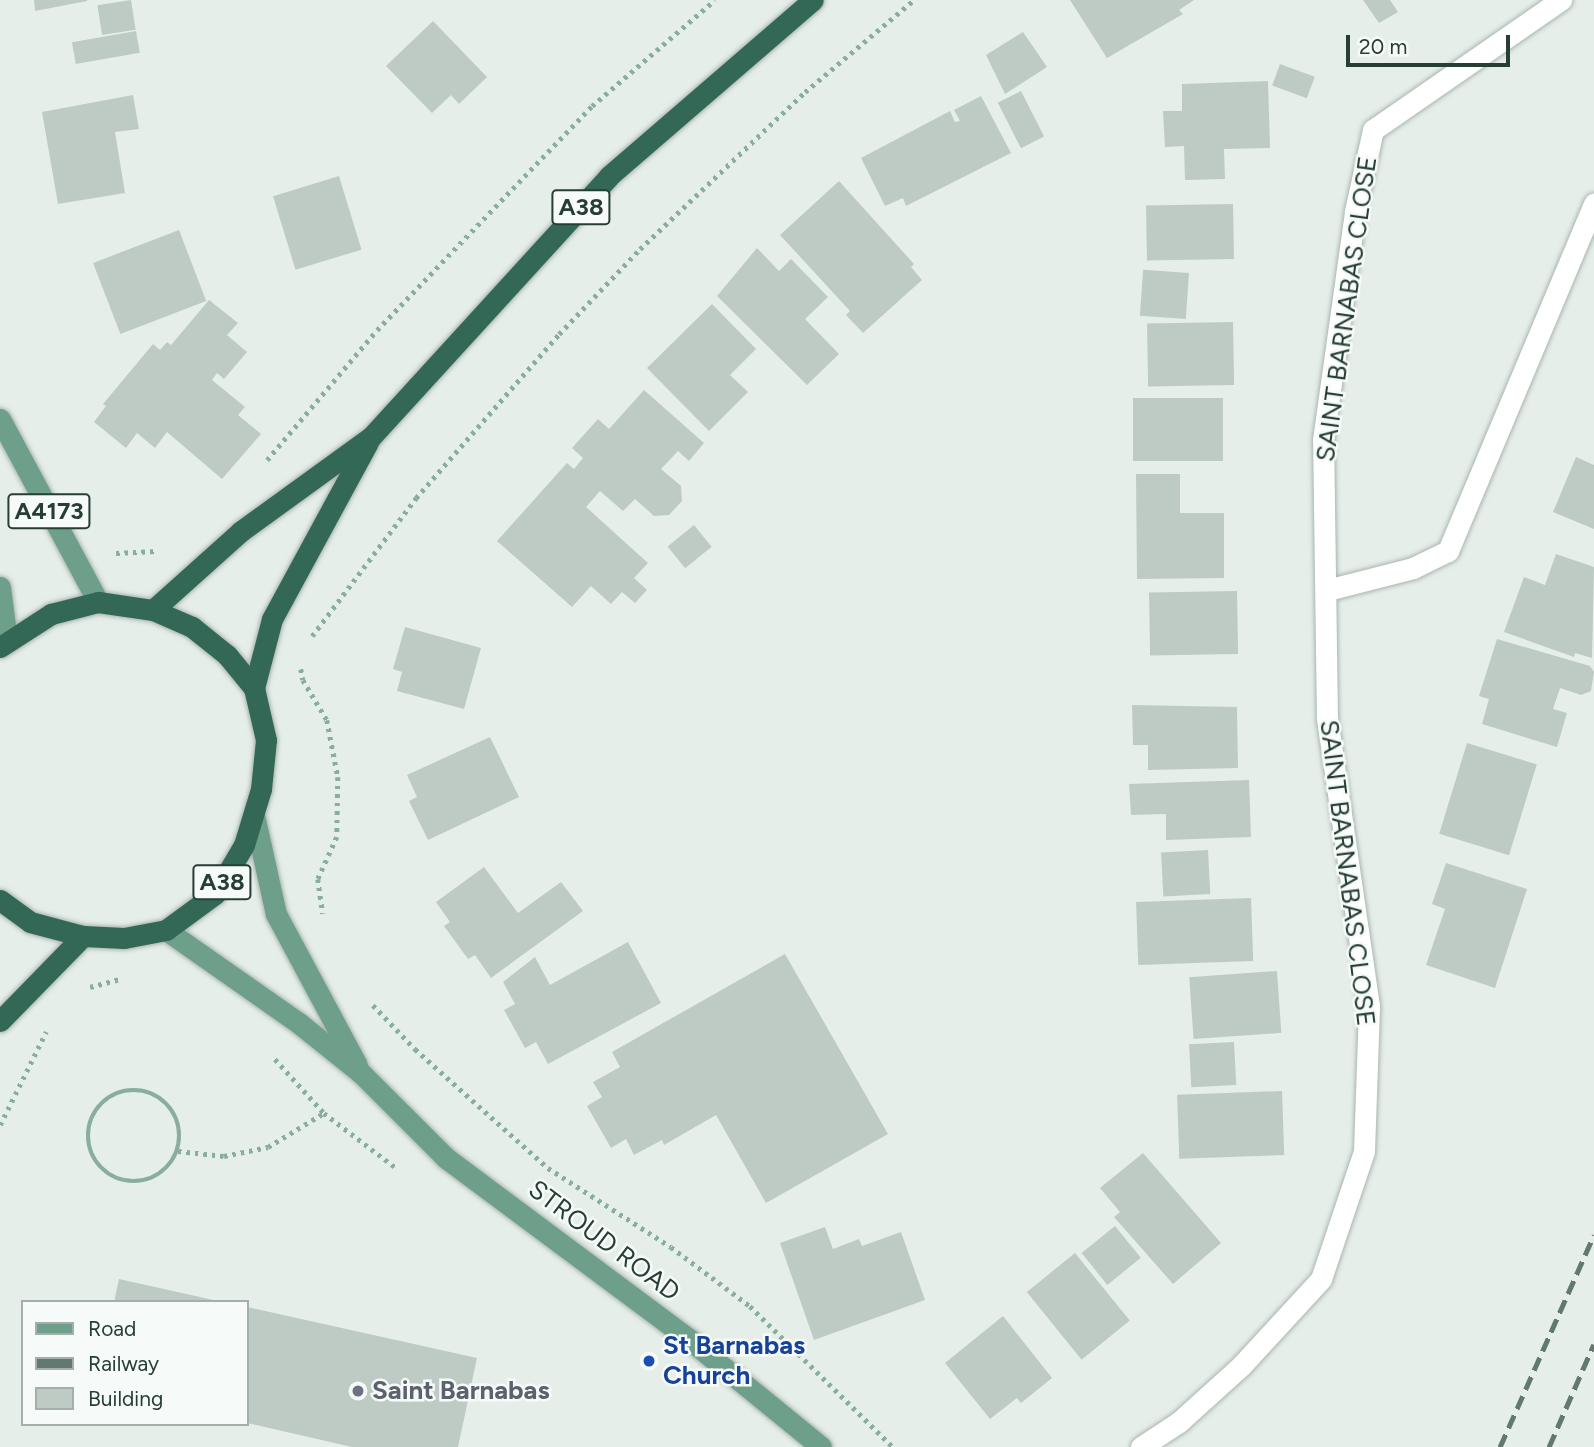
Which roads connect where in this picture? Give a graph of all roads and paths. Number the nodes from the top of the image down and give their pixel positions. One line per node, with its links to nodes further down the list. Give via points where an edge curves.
1 (715, 0): 8 (path, via 592,106 377,330)
2 (813, 0): 7 (highway, A38, via 609,176)
3 (914, 0): 16 (path, via 805,92 640,249 559,334 416,498)
4 (1560, 0): 12 (street, SAINT BARNABAS CLOSE, via 1373,130 1355,211 1323,440)
5 (1594, 203): 12 (street, via 1448,551 1413,568)
6 (0, 419): 9 (main road, A4173)
7 (371, 437): 14 (highway, A38, via 241,531); 18 (highway, A38, via 272,619)
8 (259, 470)
9 (62, 535): 10 (path, via 77,528 90,541 118,554); 13 (main road, A4173)
10 (167, 549)
11 (0, 587): 15 (main road)
12 (1327, 590): 37 (street, SAINT BARNABAS CLOSE, via 1327,719 1369,1006 1364,1151 1321,1279 1241,1365 1179,1422)
13 (98, 602): 14 (highway, A38); 15 (highway, A38, via 51,614)
14 (153, 610): 18 (highway, A38, via 192,627 227,655)
15 (4, 644)
16 (306, 645)
17 (300, 656): 21 (path, via 303,680 327,720 338,777 337,837 318,879)
18 (254, 688): 19 (highway, A38, via 266,740)
19 (254, 815): 22 (highway, A38, via 244,845 215,894); 30 (main road, STROUD ROAD, via 276,914)
20 (0, 900): 23 (highway, A38, via 30,922)
21 (325, 927)
22 (166, 930): 23 (highway, A38, via 124,938); 30 (main road, STROUD ROAD, via 249,986)
23 (83, 936): 27 (highway)
24 (122, 978): 25 (path)
25 (88, 988)
26 (368, 1000): 36 (path, via 415,1049 548,1168 671,1247 750,1306)
27 (0, 1021)
28 (49, 1026): 32 (path)
29 (269, 1051): 31 (path)
30 (361, 1073): 35 (main road, STROUD ROAD, via 446,1158 680,1332)
31 (324, 1113): 33 (path, via 268,1147 224,1156); 34 (path)
32 (0, 1125)
33 (178, 1151): 33 (path, via 170,1166 157,1176 125,1182 111,1177 95,1160 89,1124 96,1110 113,1095 150,1092 173,1110 181,1138)
34 (402, 1172)
35 (821, 1447)
36 (893, 1447)
37 (1141, 1447)

